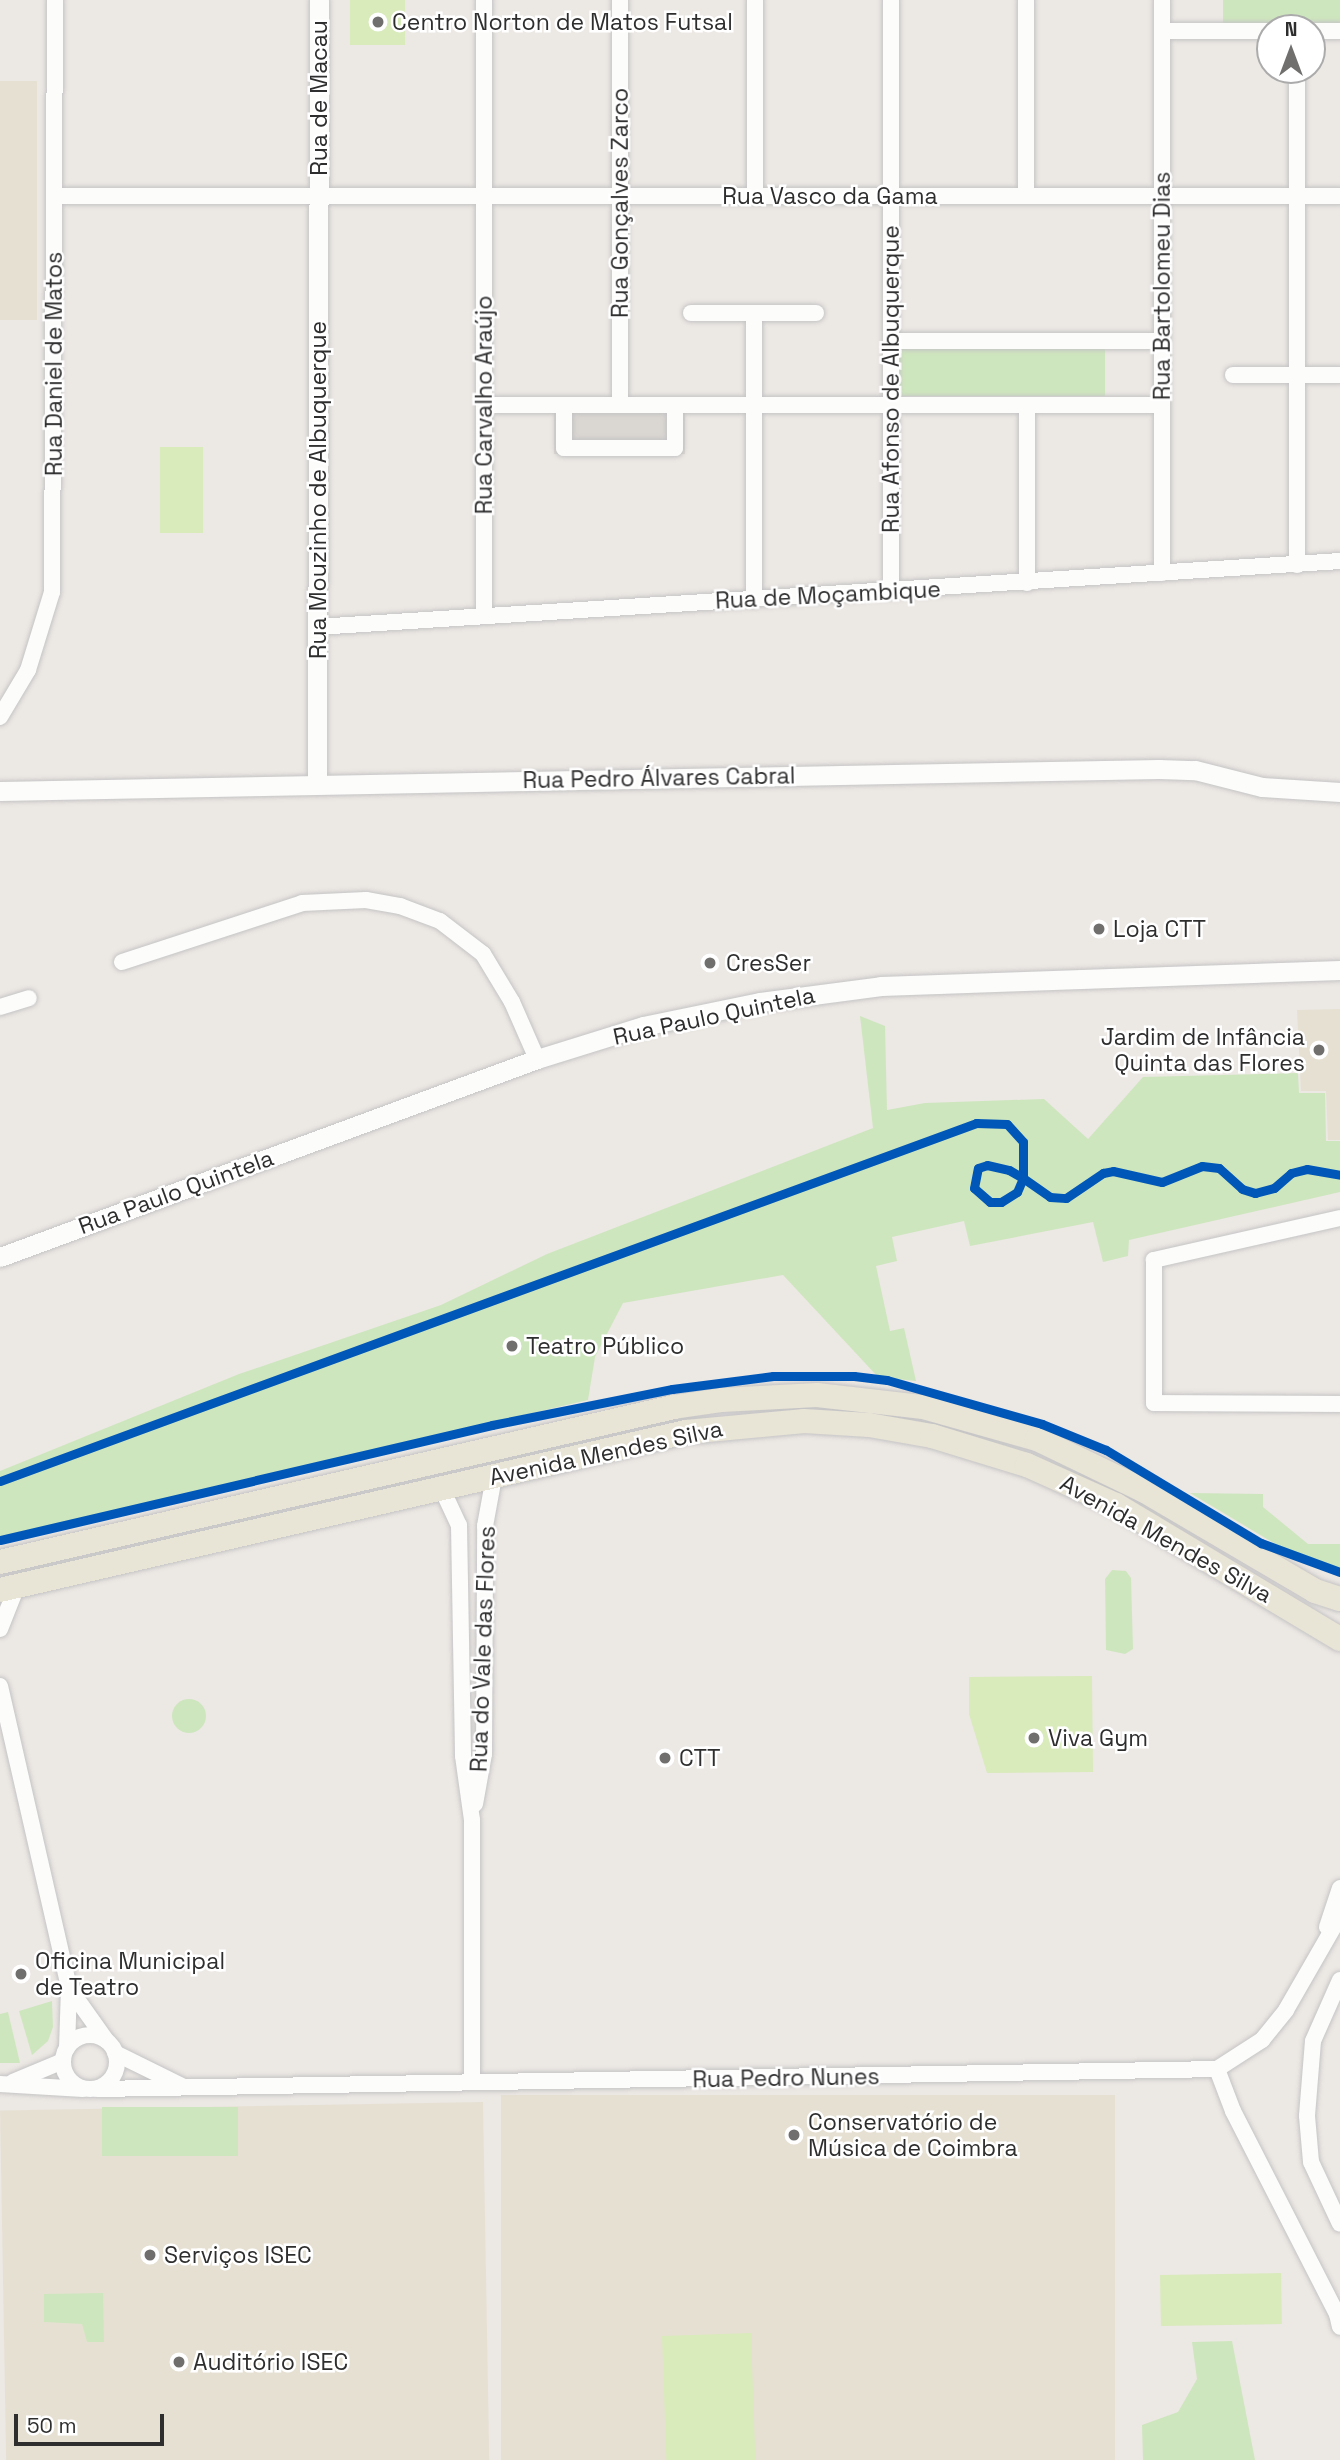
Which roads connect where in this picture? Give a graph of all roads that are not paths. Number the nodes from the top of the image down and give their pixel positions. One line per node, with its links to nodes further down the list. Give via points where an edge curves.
1 (55, 0): 12 (street, Rua Daniel de Matos)
2 (319, 0): 13 (street, Rua de Macau)
3 (484, 0): 14 (street, Rua Carvalho Araújo)
4 (620, 0): 15 (street, Rua Gonçalves Zarco)
5 (755, 0): 16 (street)
6 (891, 0): 17 (street, Rua Afonso de Albuquerque)
7 (1026, 0): 18 (street)
8 (1162, 0): 9 (street, Rua Bartolomeu Dias)
9 (1162, 31): 10 (street); 19 (street, Rua Bartolomeu Dias)
10 (1256, 31)
11 (1297, 84): 20 (street)
12 (55, 196): 13 (street, Rua Vasco da Gama); 46 (street, Rua Daniel de Matos, via 52,592 28,670)
13 (319, 196): 14 (street, Rua Vasco da Gama); 45 (street, Rua Mouzinho de Albuquerque)
14 (484, 196): 15 (street, Rua Vasco da Gama); 30 (street, Rua Carvalho Araújo)
15 (620, 196): 16 (street, Rua Vasco da Gama); 32 (street, Rua Gonçalves Zarco)
16 (755, 196): 17 (street, Rua Vasco da Gama)
17 (891, 196): 18 (street, Rua Vasco da Gama); 25 (street, Rua Afonso de Albuquerque)
18 (1026, 196): 19 (street, Rua Vasco da Gama)
19 (1162, 196): 20 (street, Rua Vasco da Gama); 26 (street, Rua Bartolomeu Dias)
20 (1297, 196): 21 (street, Rua Vasco da Gama); 28 (street)
21 (1340, 196)
22 (691, 313): 23 (street)
23 (754, 313): 24 (street); 34 (street)
24 (816, 313)
25 (891, 341): 26 (street); 35 (street, Rua Afonso de Albuquerque)
26 (1162, 341): 37 (street, Rua Bartolomeu Dias)
27 (1233, 375): 28 (street)
28 (1297, 375): 29 (street); 39 (street)
29 (1340, 375)
30 (484, 405): 31 (street); 44 (street, Rua Carvalho Araújo)
31 (564, 405): 32 (street); 33 (street, via 564,448 675,448)
32 (620, 405): 33 (street)
33 (675, 405): 34 (street)
34 (754, 405): 35 (street); 43 (street)
35 (891, 405): 36 (street); 42 (street, Rua Afonso de Albuquerque)
36 (1027, 405): 37 (street); 41 (street)
37 (1162, 405): 40 (street, Rua Bartolomeu Dias)
38 (1340, 561): 39 (street, Rua de Moçambique)
39 (1297, 565): 40 (street, Rua de Moçambique)
40 (1162, 573): 41 (street, Rua de Moçambique)
41 (1027, 583): 42 (street, Rua de Moçambique)
42 (891, 591): 43 (street, Rua de Moçambique)
43 (754, 600): 44 (street, Rua de Moçambique)
44 (484, 614): 45 (street, Rua de Moçambique)
45 (317, 627): 47 (street, Rua Mouzinho de Albuquerque)
46 (0, 717)
47 (317, 784): 48 (street, Rua Pedro Álvares Cabral); 49 (street, Rua Pedro Álvares Cabral, via 1159,769 1195,770 1262,787)
48 (0, 791)
49 (1340, 792)
50 (122, 962): 54 (street, via 302,903 366,900 400,906 440,921 483,954 512,1002)
51 (1340, 970): 54 (street, Rua Paulo Quintela, via 881,986 760,1002 643,1026)
52 (29, 998): 53 (street)
53 (0, 1007)
54 (537, 1059): 56 (street, Rua Paulo Quintela)
55 (1340, 1218): 57 (street, via 1154,1260 1154,1404)
56 (0, 1257)
57 (1340, 1404)
58 (494, 1477): 59 (main road, Avenida Mendes Silva); 64 (main road, Avenida Mendes Silva, via 741,1423 869,1425 932,1436 1027,1465 1090,1492); 66 (street, Rua do Vale das Flores, via 485,1526 484,1754)
59 (442, 1489): 61 (main road, Avenida Mendes Silva); 66 (street, Rua do Vale das Flores, via 458,1525 463,1756)
60 (0, 1562): 62 (main road, Avenida Mendes Silva, via 662,1410 722,1400 817,1395 923,1407 1037,1439 1143,1490 1315,1591)
61 (9, 1588): 63 (street)
62 (1340, 1600)
63 (0, 1629)
64 (1340, 1639)
65 (0, 1686): 71 (street)
66 (472, 1820): 75 (street, Rua do Vale das Flores)
67 (1340, 1888): 69 (street)
68 (1340, 1916): 69 (street)
69 (1323, 1940): 74 (street, via 1286,2010 1262,2040)
70 (1340, 1980): 79 (street, via 1313,2041 1307,2116 1311,2162)
71 (69, 1988): 72 (street); 73 (street)
72 (111, 2047): 73 (street, Rua Pedro Nunes, via 84,2036); 77 (street, Rua Pedro Nunes); 78 (street, via 111,2079)
73 (65, 2055): 76 (street, Rua Pedro Nunes); 78 (street, via 72,2082)
74 (1217, 2069): 75 (street, Rua Pedro Nunes); 80 (street, via 1233,2111)
75 (472, 2082): 77 (street, Rua Pedro Nunes)
76 (4, 2084): 78 (street, Rua Pedro Nunes)
77 (184, 2087): 78 (street, Rua Pedro Nunes)
78 (91, 2089)
79 (1340, 2224)
80 (1339, 2318)

